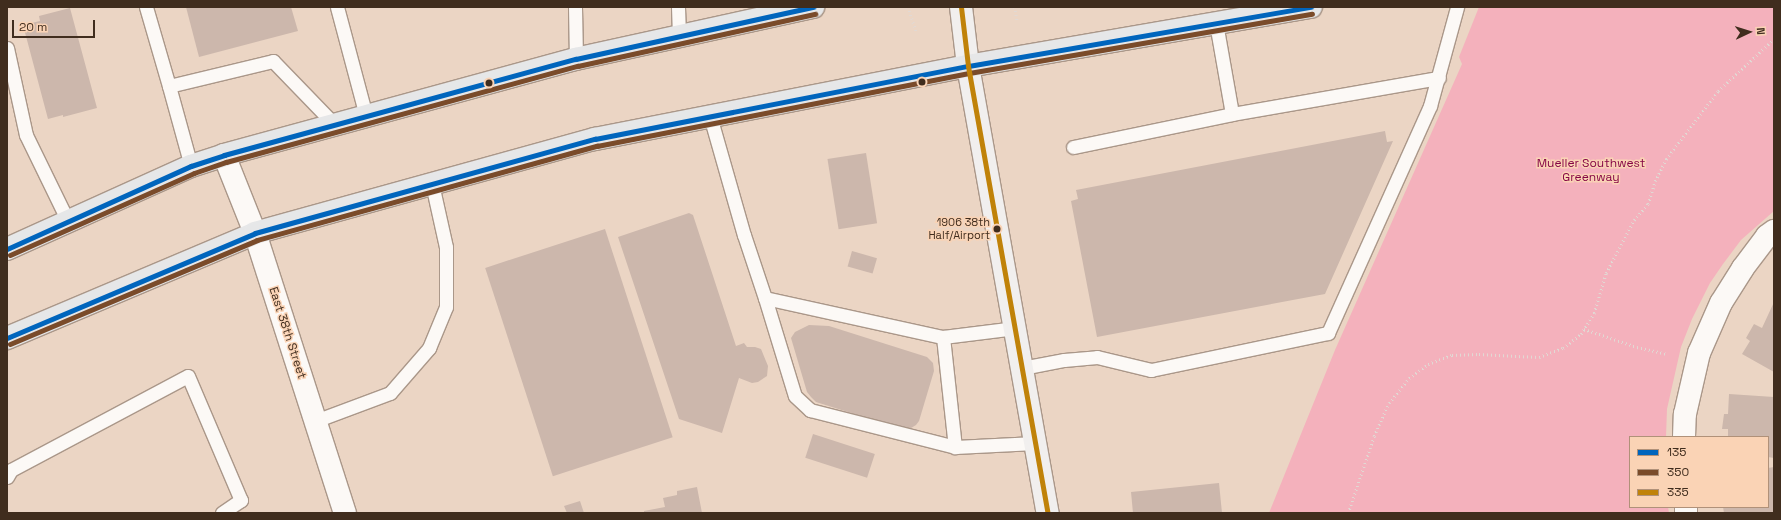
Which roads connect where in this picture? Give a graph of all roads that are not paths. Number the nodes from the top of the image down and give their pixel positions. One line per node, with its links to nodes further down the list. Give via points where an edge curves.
1 (146, 7): 16 (lane)
2 (337, 7): 18 (lane)
3 (575, 7): 13 (lane)
4 (678, 7): 11 (lane)
5 (813, 7): 9 (main road)
6 (962, 7): 14 (street)
7 (1311, 7): 10 (main road)
8 (1457, 7): 15 (lane)
9 (762, 12): 11 (main road)
10 (1216, 23): 14 (main road); 17 (lane)
11 (679, 37): 13 (main road)
12 (7, 48): 25 (lane, via 26,135)
13 (576, 59): 18 (main road)
14 (968, 66): 19 (main road); 30 (street)
15 (1439, 78): 17 (lane); 33 (lane, via 1430,106 1328,333 1151,370 1097,357)
16 (169, 86): 20 (lane, via 273,61); 23 (lane)
17 (1232, 114): 21 (lane)
18 (366, 116): 20 (main road)
19 (710, 116): 24 (main road, via 595,139); 29 (lane)
20 (335, 125): 22 (main road)
21 (1073, 146)
22 (224, 155): 23 (main road); 27 (street, East 38th Street)
23 (191, 166): 25 (main road)
24 (432, 184): 27 (main road); 34 (lane, via 446,247 446,307 429,348 390,393)
25 (68, 221): 28 (main road)
26 (1774, 231): 35 (street, via 1767,236 1743,268 1718,310 1699,352 1684,414)
27 (255, 233): 32 (main road); 34 (street, East 38th Street)
28 (7, 248)
29 (765, 298): 31 (lane); 37 (lane, via 795,396 810,410)
30 (1015, 328): 31 (lane); 33 (street)
31 (943, 337): 37 (lane)
32 (7, 338)
33 (1022, 368): 36 (street)
34 (315, 420): 40 (street, East 38th Street)
35 (1684, 436)
36 (1035, 443): 37 (lane); 41 (street)
37 (955, 447)
38 (7, 477): 39 (lane, via 11,470 188,376 241,500)
39 (222, 513)
40 (345, 513)
41 (1048, 513)

